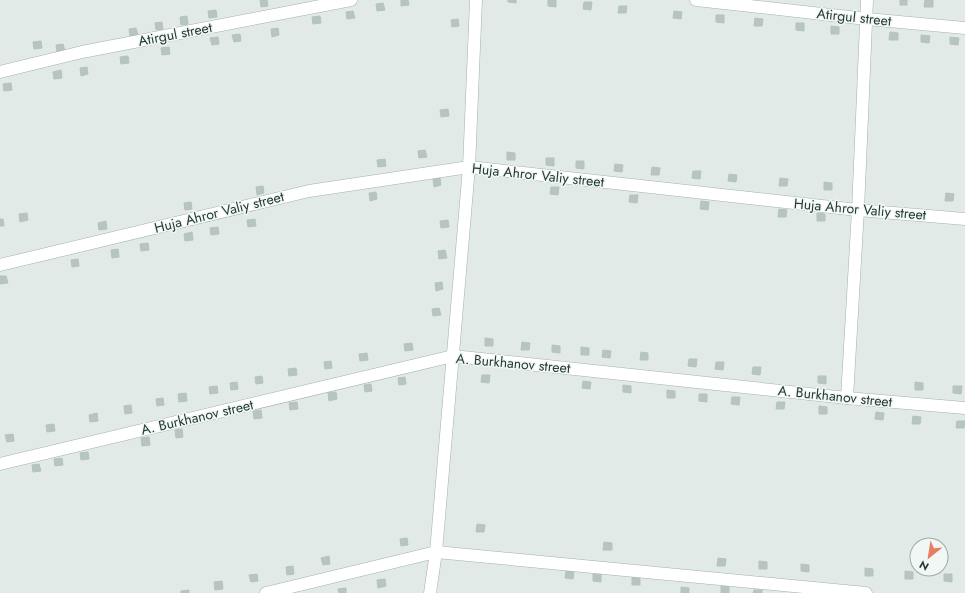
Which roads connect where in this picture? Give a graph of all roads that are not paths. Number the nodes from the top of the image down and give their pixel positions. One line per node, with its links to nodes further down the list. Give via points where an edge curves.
1 (351, 0): 7 (street, Atirgul street, via 82,52)
2 (476, 0): 8 (street)
3 (696, 0): 5 (street, Atirgul street)
4 (868, 0): 5 (street)
5 (867, 19): 6 (street, Atirgul street); 9 (street)
6 (965, 28)
7 (0, 72)
8 (469, 167): 9 (street, Huja Ahror Valiy street); 11 (street, Huja Ahror Valiy street, via 309,191); 12 (street)
9 (858, 210): 10 (street, Huja Ahror Valiy street); 13 (street)
10 (965, 219)
11 (0, 265)
12 (453, 356): 13 (street, A. Burkhanov street); 15 (street, A. Burkhanov street); 16 (street)
13 (847, 398): 14 (street, A. Burkhanov street)
14 (965, 408)
15 (0, 464)
16 (436, 552): 17 (street); 18 (street); 19 (street)
17 (266, 593)
18 (430, 593)
19 (866, 593)

